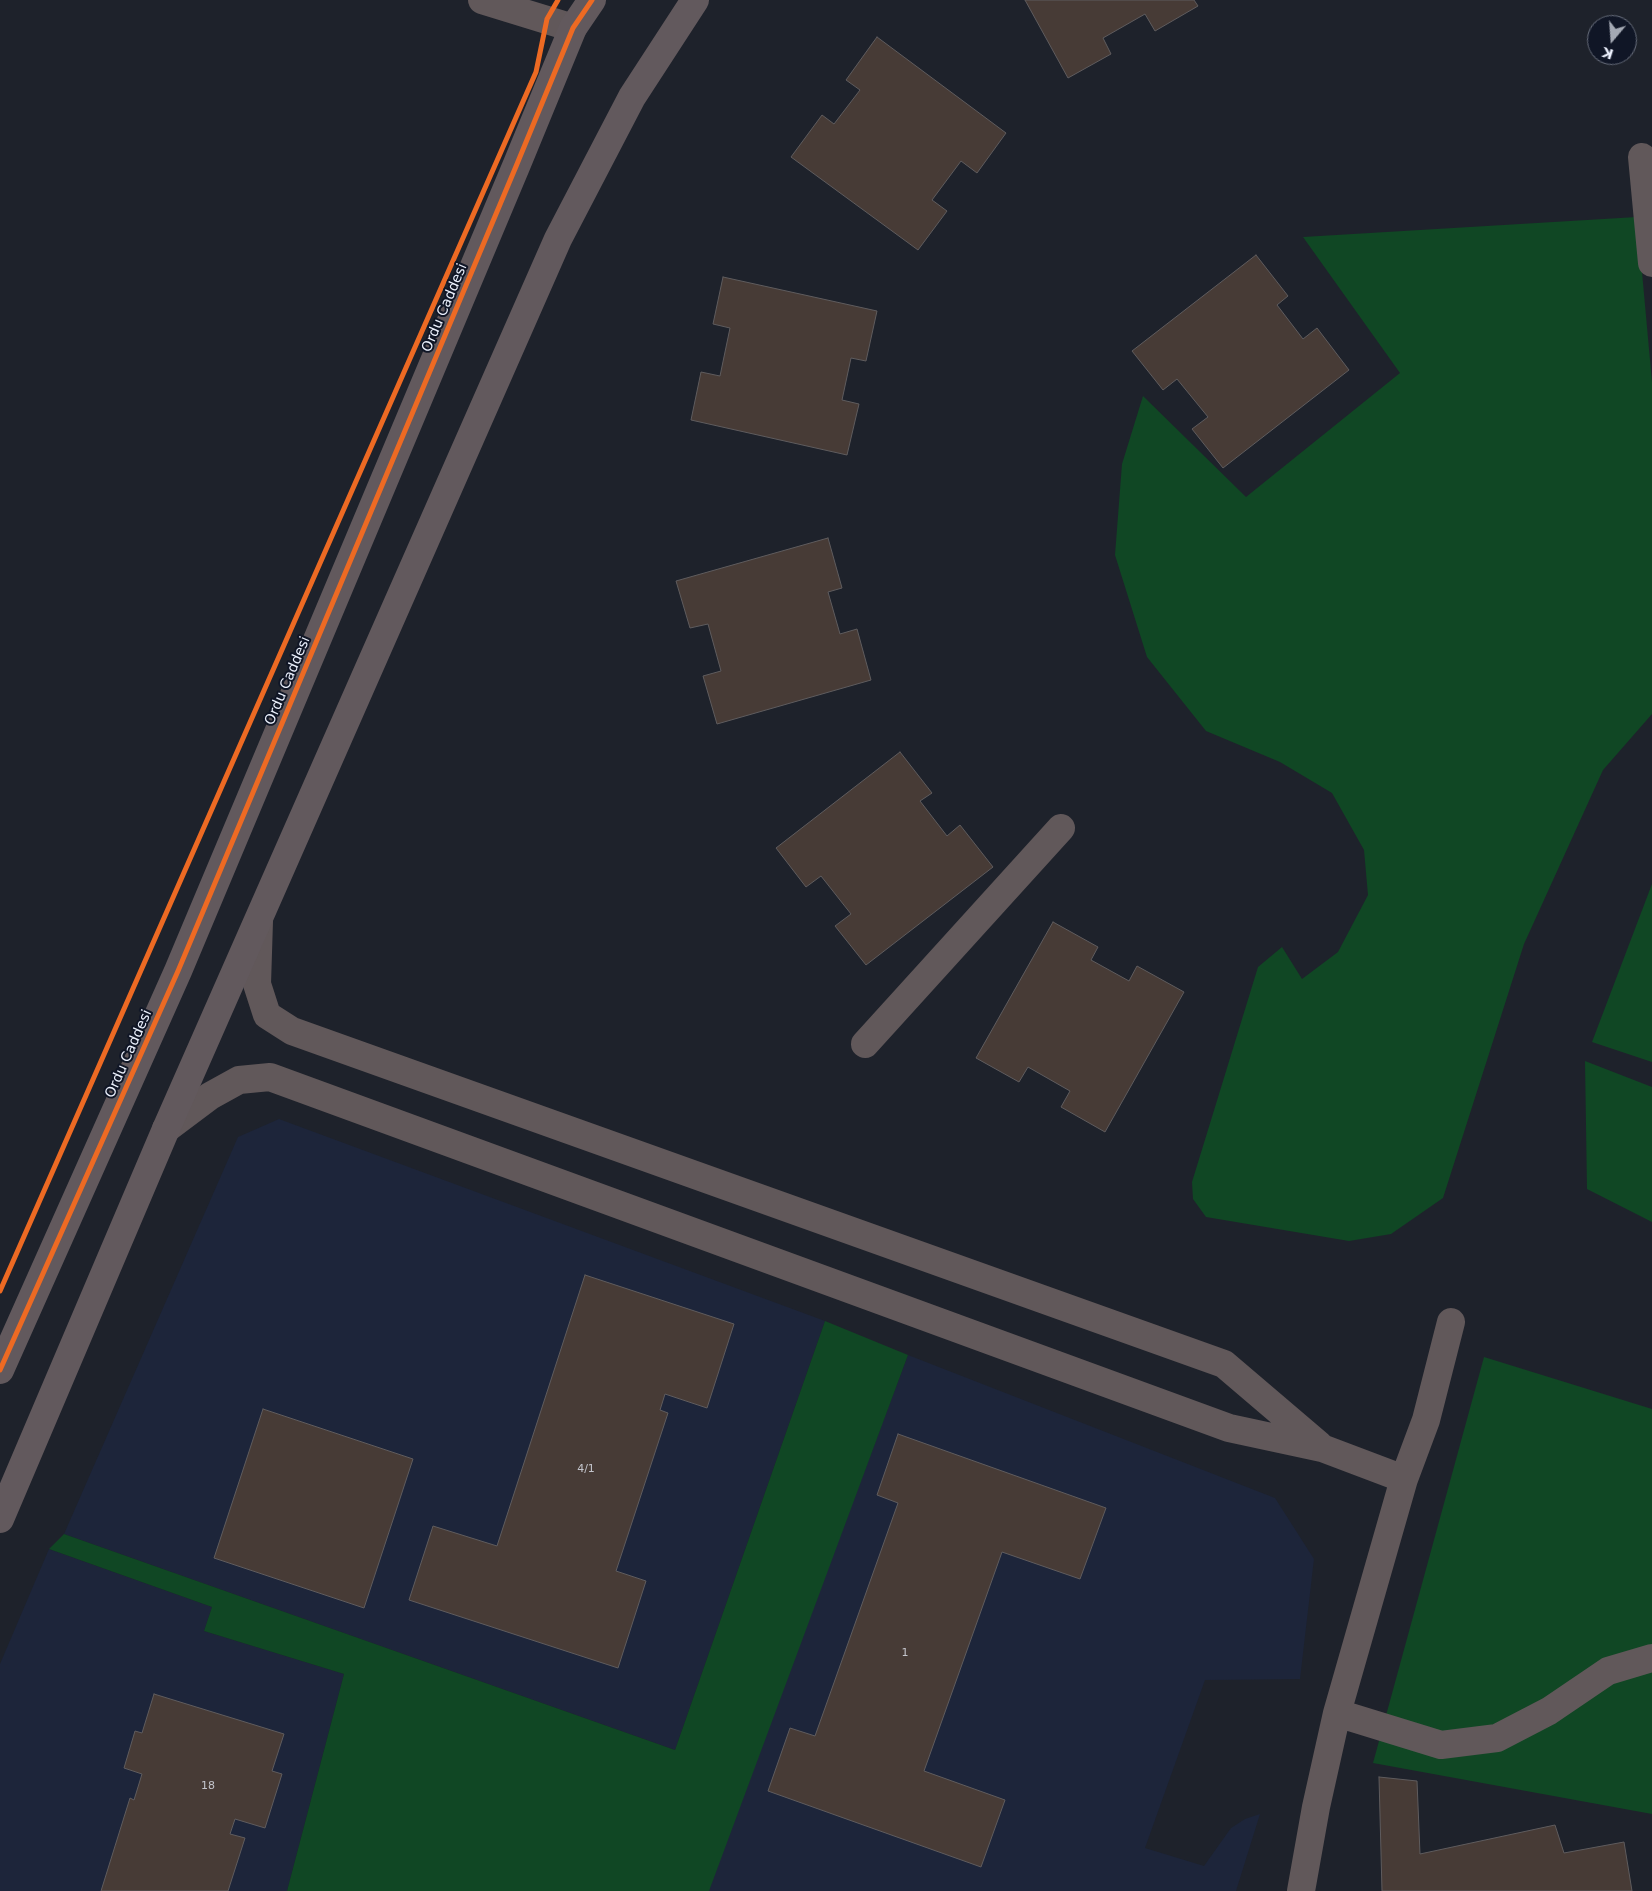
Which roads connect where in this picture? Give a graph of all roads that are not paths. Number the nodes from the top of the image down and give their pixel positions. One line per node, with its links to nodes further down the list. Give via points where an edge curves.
1 (482, 0): 4 (street)
2 (592, 0): 4 (main road, Ordu Caddesi)
3 (695, 0): 8 (main road, via 632,97 558,239)
4 (573, 28): 12 (main road, Ordu Caddesi, via 178,971)
5 (1642, 157): 6 (street)
6 (1652, 263)
7 (1061, 828): 9 (street)
8 (259, 921): 10 (main road); 13 (street, via 257,984 267,1015 292,1030 1224,1364)
9 (865, 1044)
10 (166, 1129): 13 (street, via 210,1096 239,1080 270,1077 1229,1428); 15 (main road)
11 (1450, 1322): 14 (street, via 1426,1420)
12 (0, 1370)
13 (1322, 1448): 14 (street)
14 (1404, 1478): 17 (street)
15 (0, 1519)
16 (1652, 1658): 17 (street, via 1608,1671 1549,1711 1497,1738 1441,1745)
17 (1337, 1713): 18 (street)
18 (1301, 1891)

